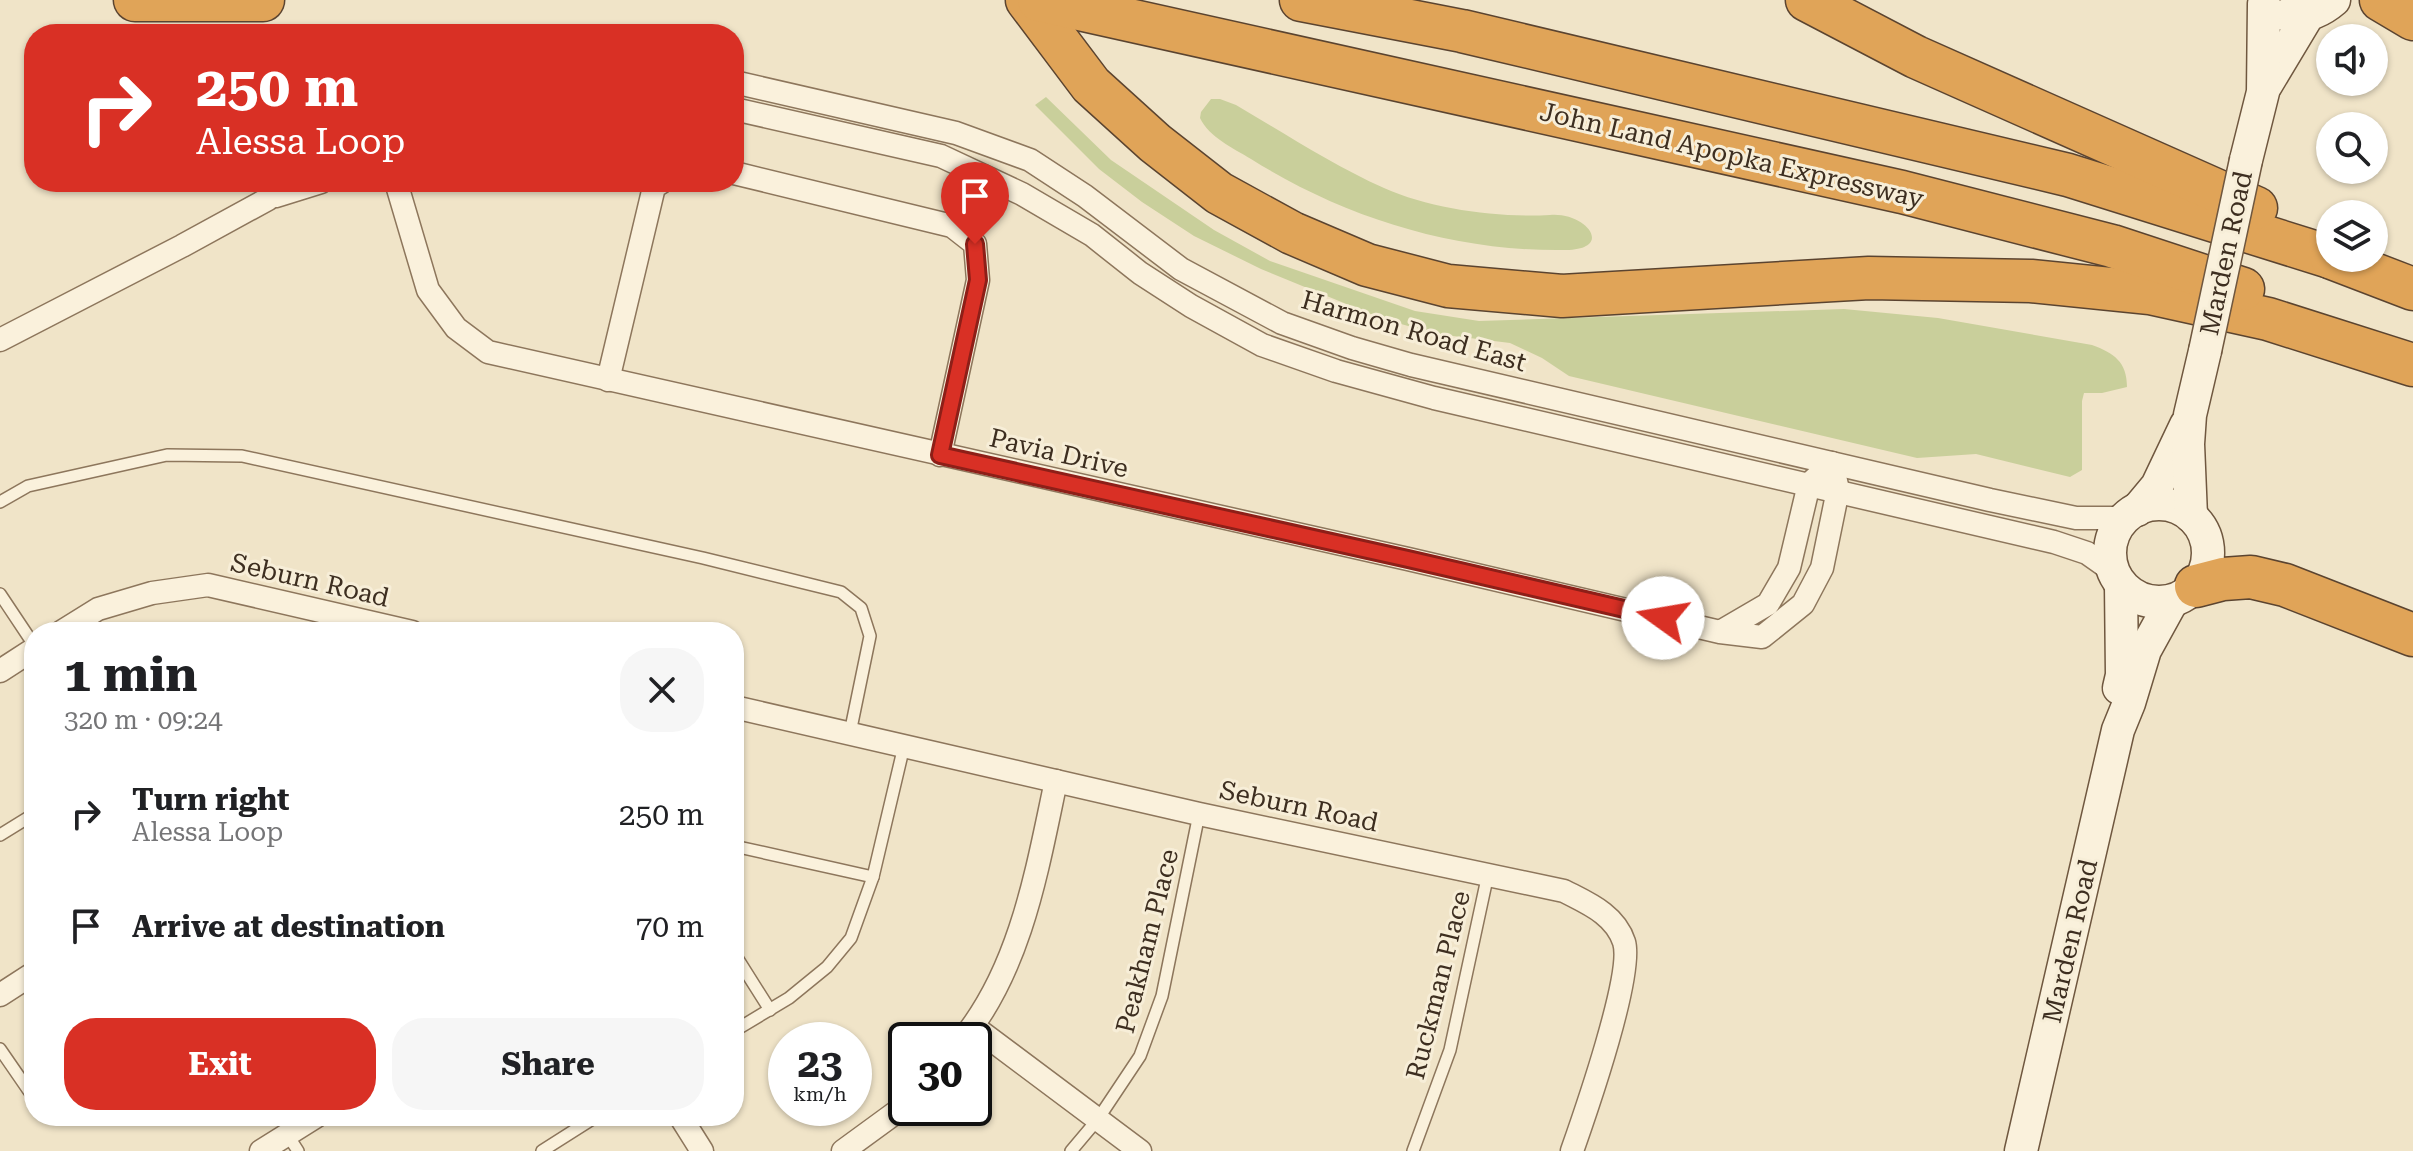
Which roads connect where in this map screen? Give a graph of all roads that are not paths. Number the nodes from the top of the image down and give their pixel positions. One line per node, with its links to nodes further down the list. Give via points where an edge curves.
1 (135, 0): 2 (highway)
2 (263, 0)
3 (1027, 0): 30 (highway, via 1091,85 1219,193 1279,227 1367,265 1448,286 1562,296 1869,278 2031,281 2150,293 2238,312)
4 (1039, 0): 29 (highway, John Land Apopka Expressway, via 2013,220 2274,299)
5 (1301, 0): 12 (highway)
6 (1361, 0): 12 (highway)
7 (1807, 0): 22 (highway, via 1916,57)
8 (2381, 0): 11 (highway)
9 (2262, 2): 10 (street, via 2293,16); 14 (street, Marden Road)
10 (2321, 8): 14 (street, Marden Road, via 2286,49)
11 (2413, 19)
12 (1462, 31): 23 (highway, via 2068,175)
13 (744, 84): 34 (street, Harmon Road East, via 956,133 1030,160 1181,269 1282,323 1352,348)
14 (2263, 92): 32 (street, Marden Road, bridge)
15 (744, 111): 35 (street, via 941,156 1092,235 1140,273 1262,345 1336,371)
16 (744, 175): 33 (street, via 952,226 975,244 978,280)
17 (277, 192): 21 (street)
18 (290, 192): 21 (street)
19 (399, 192): 31 (street, Pavia Drive, via 428,290 456,328 488,352)
20 (653, 192): 31 (street)
21 (268, 199): 28 (street)
22 (2316, 235)
23 (2316, 253)
24 (2388, 270): 26 (highway)
25 (2368, 272): 27 (highway)
26 (2413, 282)
27 (2413, 289)
28 (0, 340)
29 (2413, 351)
30 (2413, 365)
31 (608, 380): 33 (street, Pavia Drive)
32 (2190, 415): 38 (street, Marden Road, via 2157,486); 39 (street, Marden Road)
33 (940, 455): 46 (street, Pavia Drive)
34 (1832, 463): 35 (street); 36 (street, Pavia Drive); 38 (street, Harmon Road East, via 2076,518)
35 (1809, 484): 36 (street); 46 (street, via 1789,568 1768,604)
36 (1838, 490): 40 (street, via 2054,542 2087,553); 46 (street, Pavia Drive, via 1822,568 1803,604 1762,637)
37 (0, 502): 52 (lane, via 28,486 167,455 242,456 841,592 861,608 870,636)
38 (2131, 514): 39 (street, via 2165,505); 40 (street, via 2111,543)
39 (2191, 516): 41 (street, via 2201,528 2208,558 2204,573)
40 (2118, 578): 41 (street, via 2144,600 2158,602); 51 (street, Marden Road)
41 (2184, 593): 47 (highway, via 2223,579 2251,577); 51 (street, Marden Road, via 2145,650)
42 (0, 594): 45 (lane)
43 (77, 622): 44 (street, Seburn Road, via 98,609 152,593 208,585)
44 (369, 622)
45 (24, 631)
46 (1720, 632)
47 (2413, 635)
48 (24, 654): 49 (street)
49 (0, 671)
50 (744, 709): 52 (street, Seburn Road)
51 (2118, 730): 84 (street, Marden Road)
52 (850, 733): 53 (street, Seburn Road)
53 (904, 746): 54 (street, Seburn Road); 60 (lane)
54 (1056, 781): 55 (street, Seburn Road); 65 (street, via 1030,902 1002,974)
55 (1199, 814): 59 (street, Seburn Road); 71 (lane, Peakham Place, via 1162,996 1140,1056)
56 (24, 820): 57 (lane)
57 (0, 835)
58 (744, 848): 60 (lane)
59 (1488, 873): 82 (lane, Ruckman Place, via 1450,1050); 83 (street, Seburn Road, via 1564,891 1603,911 1624,942 1623,973 1599,1075)
60 (873, 877): 64 (lane, via 851,938 827,967)
61 (744, 969): 64 (lane)
62 (24, 979): 63 (street)
63 (0, 995)
64 (770, 1010): 66 (lane)
65 (974, 1022)
66 (744, 1025)
67 (0, 1049): 69 (lane)
68 (992, 1049): 71 (street)
69 (24, 1084)
70 (888, 1118): 79 (street)
71 (1098, 1119): 80 (lane, Peakham Place); 81 (street)
72 (308, 1126): 75 (street)
73 (581, 1126): 77 (lane)
74 (686, 1126): 78 (street)
75 (293, 1143): 76 (street)
76 (261, 1151)
77 (542, 1151)
78 (702, 1151)
79 (843, 1151)
80 (1071, 1151)
81 (1140, 1151)
82 (1413, 1151)
83 (1572, 1151)
84 (2021, 1151)

